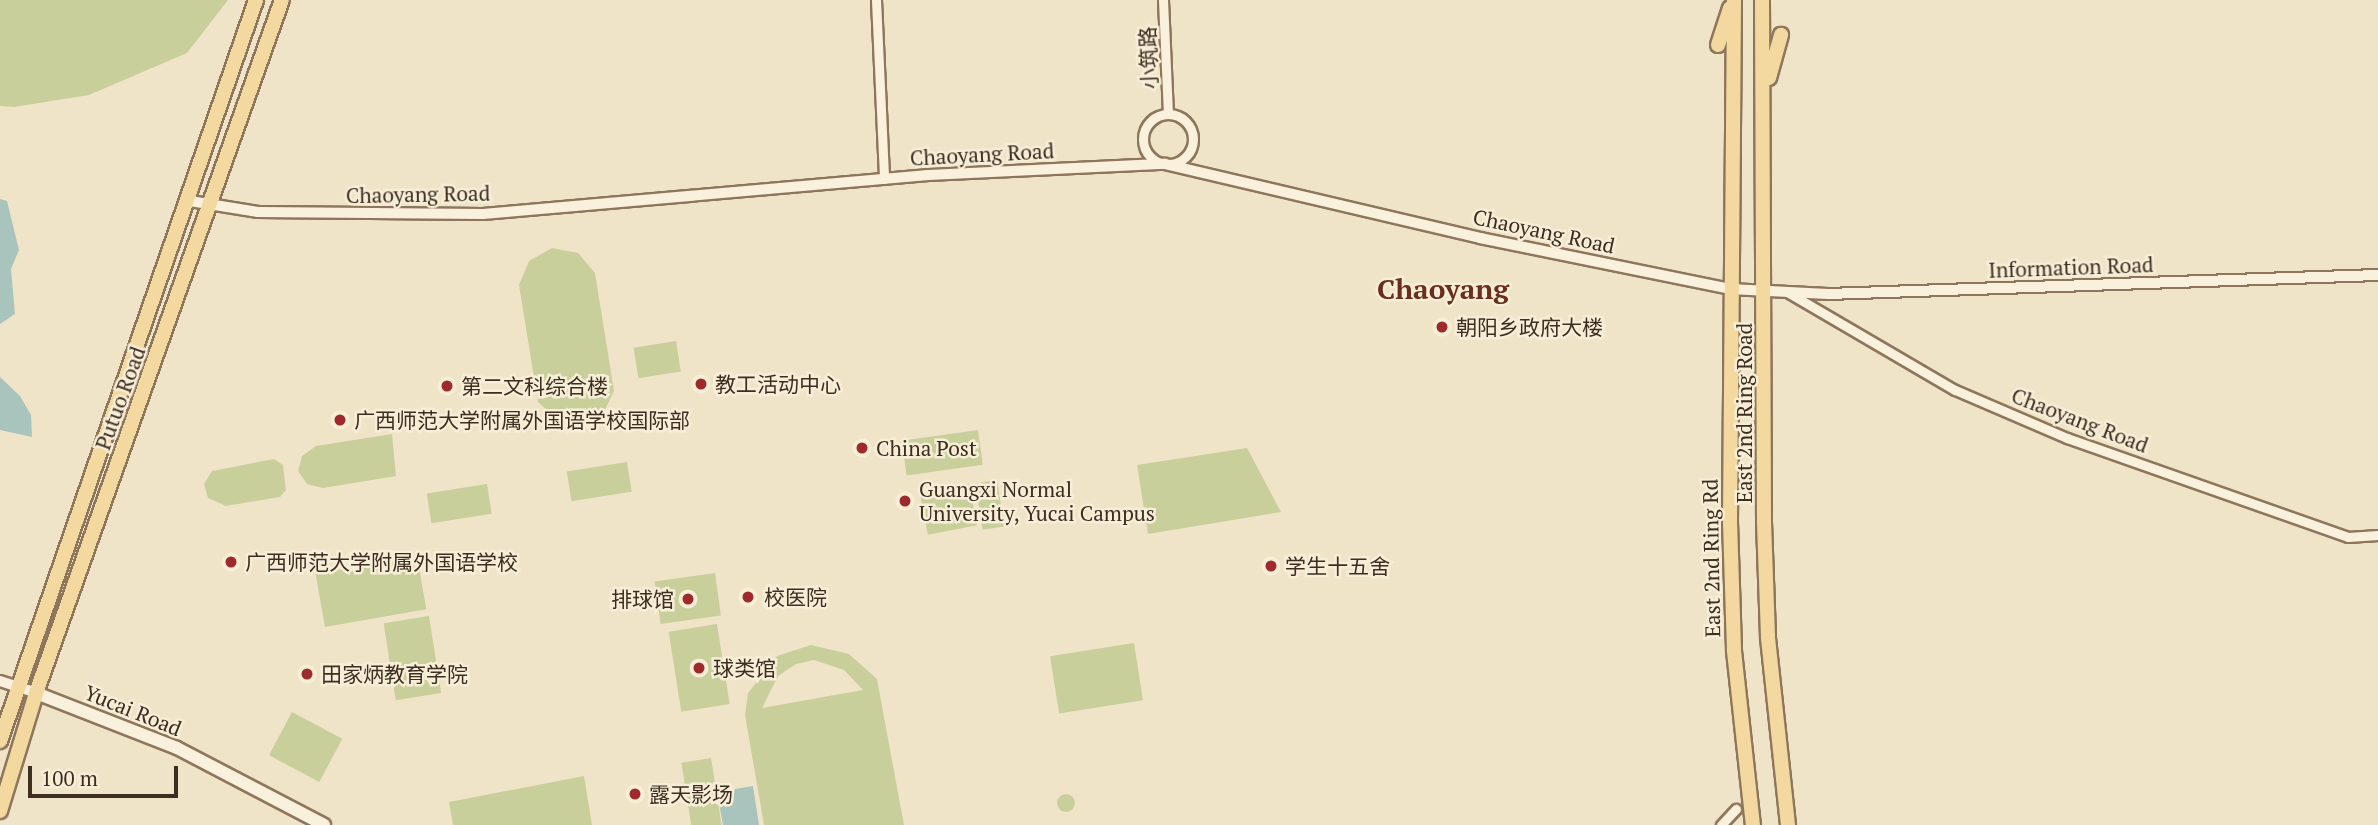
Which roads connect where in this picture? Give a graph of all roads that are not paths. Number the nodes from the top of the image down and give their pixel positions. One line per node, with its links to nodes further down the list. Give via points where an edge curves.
1 (256, 0): 13 (main road, Putuo Road)
2 (282, 0): 14 (main road, Putuo Road)
3 (876, 0): 12 (street)
4 (1163, 0): 10 (street, 小筑路)
5 (1733, 0): 8 (main road); 16 (main road)
6 (1762, 0): 9 (main road, East 2nd Ring Road)
7 (1781, 35): 9 (main road)
8 (1718, 45)
9 (1765, 93): 17 (main road, East 2nd Ring Road)
10 (1168, 114): 11 (street, via 1152,119 1142,142 1150,157); 11 (street, via 1189,125 1194,141 1188,156)
11 (1165, 164): 12 (street, Chaoyang Road); 16 (street, Chaoyang Road, via 1480,238)
12 (884, 179): 14 (street, Chaoyang Road, via 483,214 313,214)
13 (190, 201): 14 (street, Chaoyang Road); 21 (main road, Putuo Road)
14 (211, 208): 22 (main road, Putuo Road)
15 (2378, 275): 18 (street, Information Road)
16 (1730, 289): 17 (street, Chaoyang Road); 28 (main road, East 2nd Ring Rd, via 1734,651)
17 (1766, 290): 18 (street, Information Road); 29 (main road, East 2nd Ring Road, via 1768,612)
18 (1787, 292): 19 (street, Chaoyang Road, via 1955,390 2067,438 2348,537)
19 (2378, 535)
20 (0, 681): 21 (street)
21 (17, 686): 22 (street); 23 (main road, Putuo Road)
22 (36, 693): 25 (main road, Putuo Road); 26 (main road, Yucai Road, via 177,748)
23 (0, 741)
24 (1736, 809): 27 (street)
25 (0, 811)
26 (324, 825)
27 (1721, 825)
28 (1753, 825)
29 (1788, 825)

